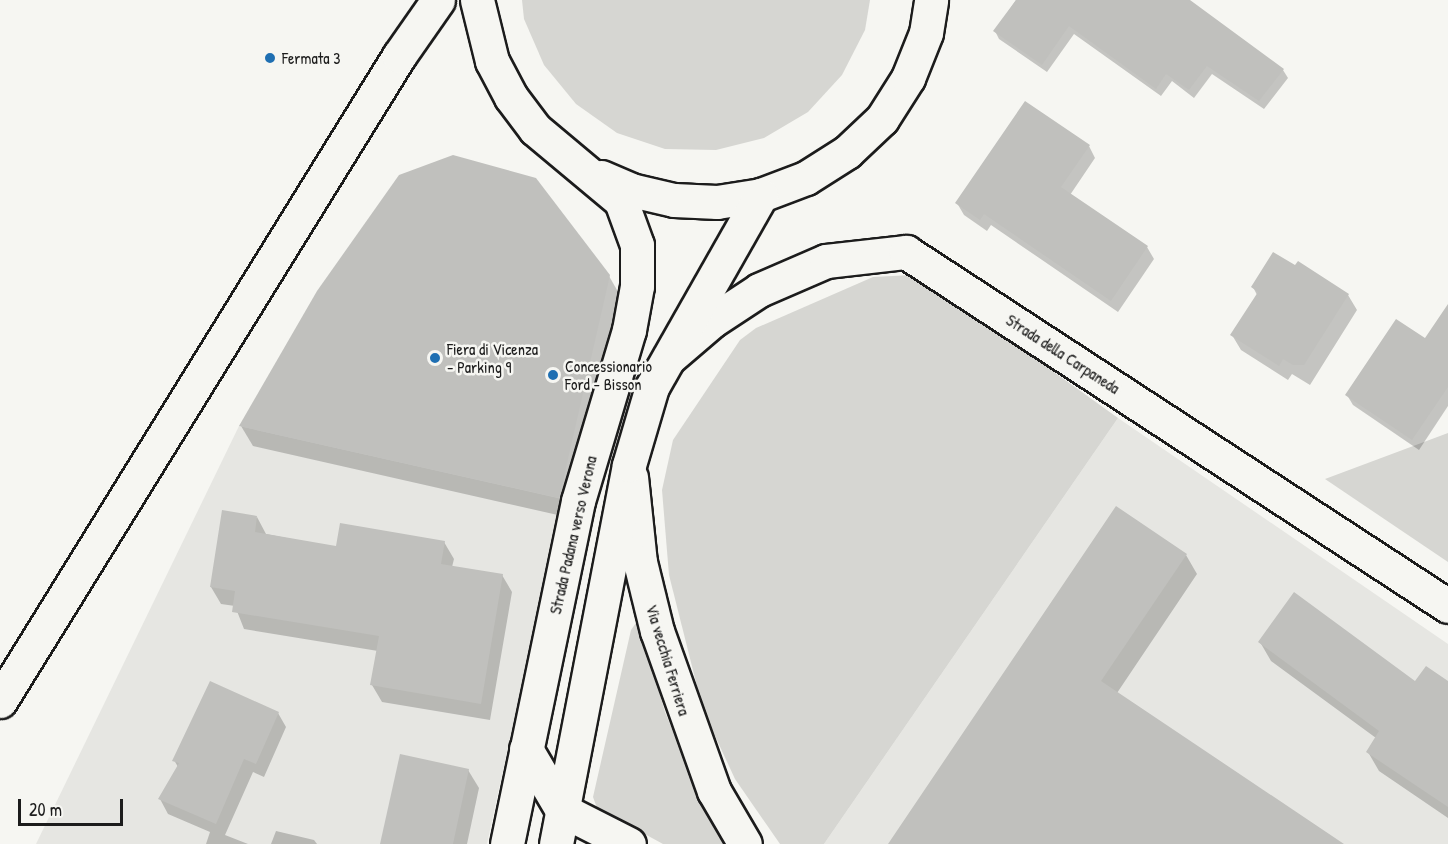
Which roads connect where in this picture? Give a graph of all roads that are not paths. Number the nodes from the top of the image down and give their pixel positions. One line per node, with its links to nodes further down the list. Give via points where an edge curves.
1 (438, 0): 9 (main road, via 399,56)
2 (477, 0): 4 (main road, Strada Padana verso Verona, via 492,61 511,97 535,129)
3 (931, 0): 5 (main road, Strada Padana verso Verona, via 926,33 908,78 882,119 847,152 814,173)
4 (591, 172): 5 (main road, Strada Padana verso Verona, via 631,190 674,200 717,202); 10 (main road, Strada Padana verso Verona, via 621,201 638,245 637,286 629,330 578,501)
5 (761, 195): 6 (main road)
6 (664, 363): 7 (main road, via 652,387); 8 (main road, Strada della Carpaneda, via 712,321 759,290 826,261 906,252)
7 (629, 465): 11 (main road); 15 (main road, Via vecchia Ferriera, via 639,562 657,631 714,791)
8 (1448, 606)
9 (0, 701)
10 (526, 749): 11 (main road); 12 (main road, Strada Padana verso Verona)
11 (562, 810): 13 (main road); 14 (main road)
12 (507, 844)
13 (555, 844)
14 (629, 844)
15 (745, 844)

